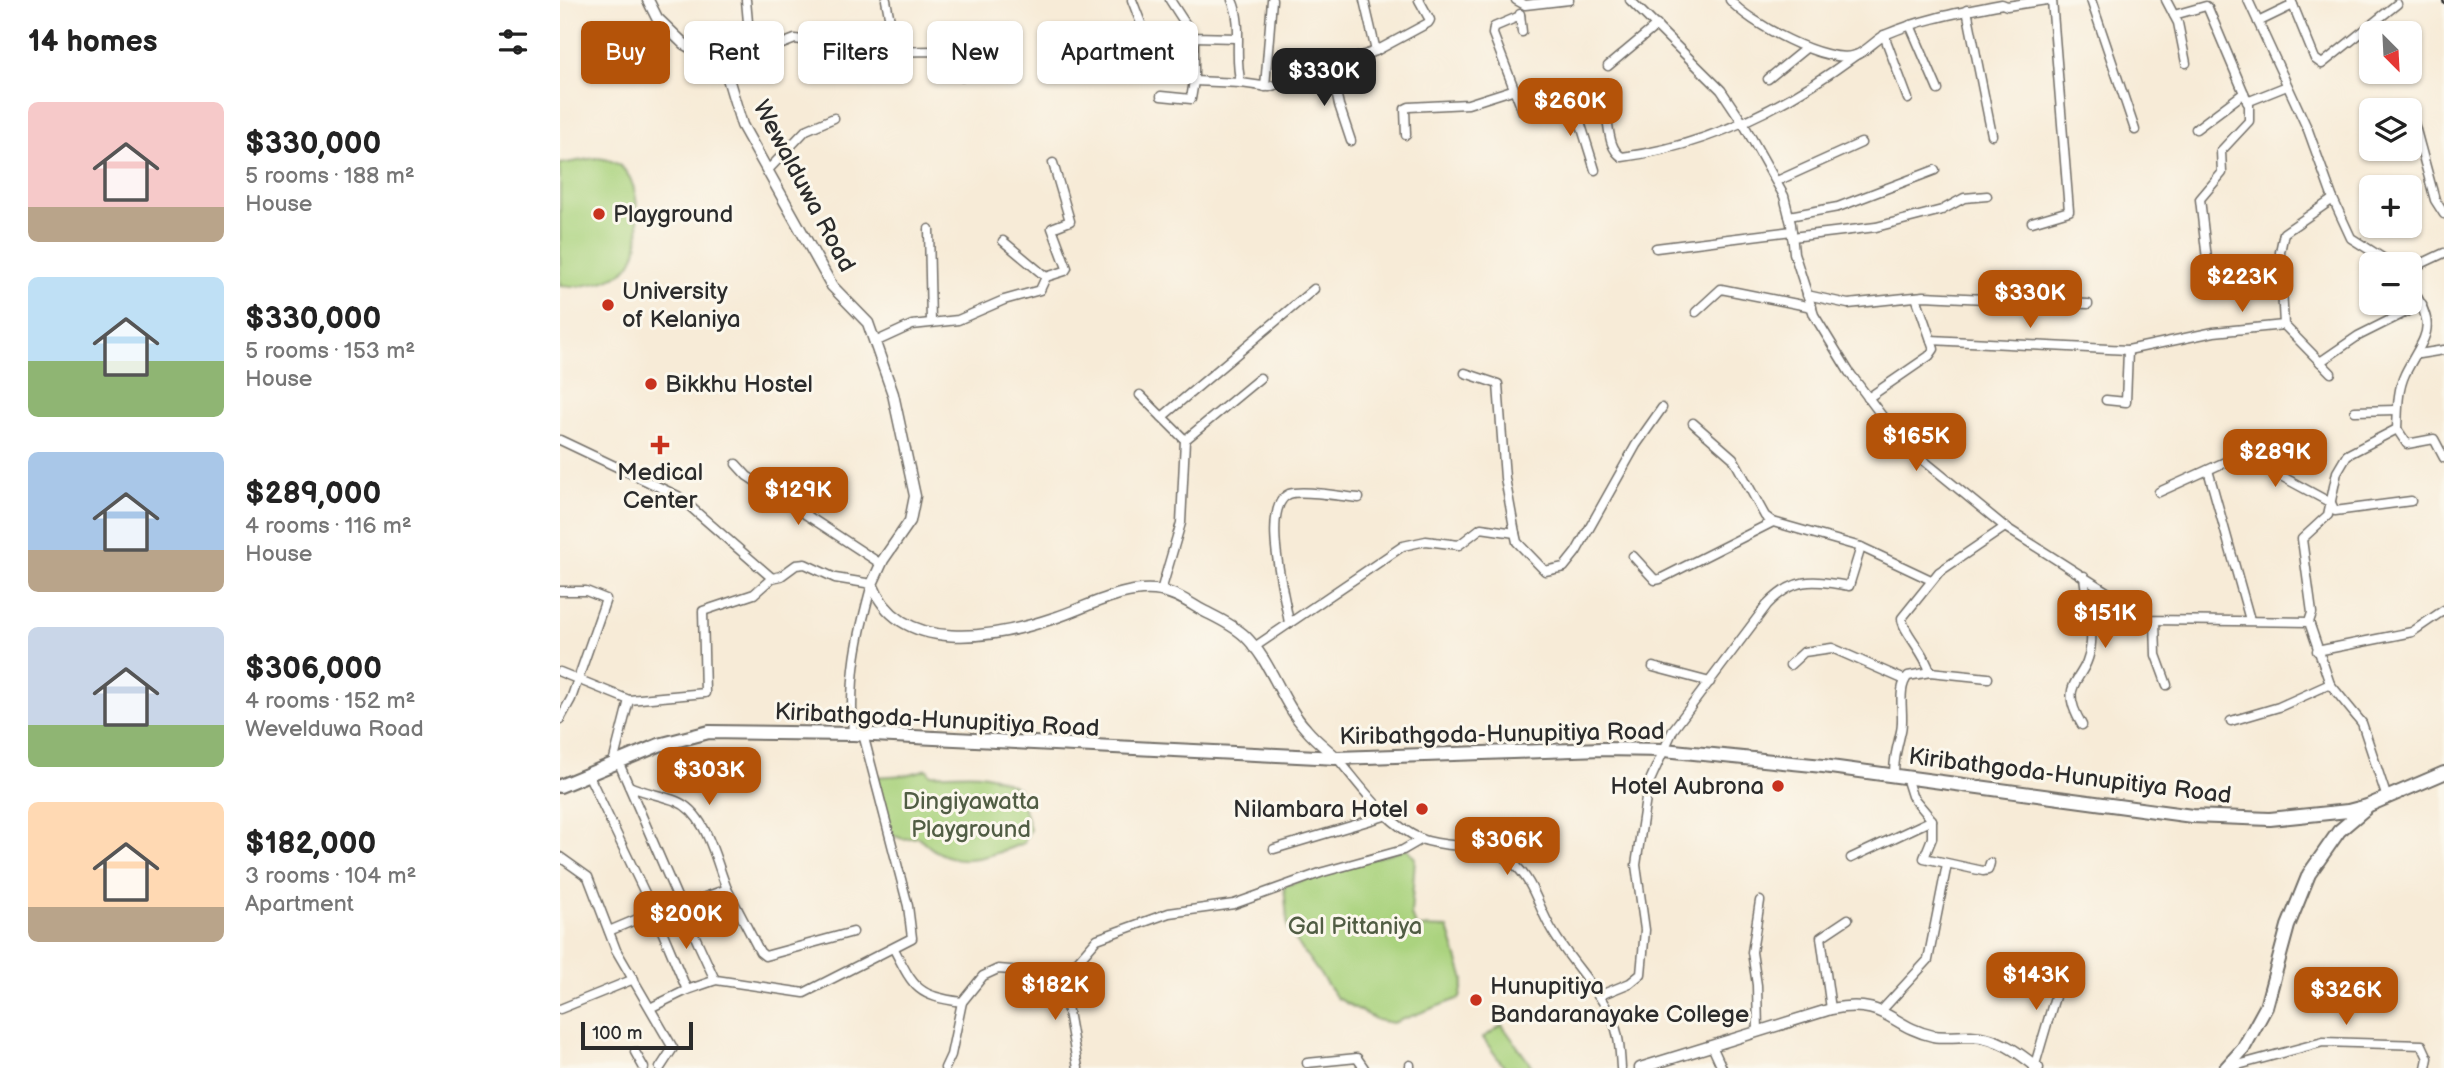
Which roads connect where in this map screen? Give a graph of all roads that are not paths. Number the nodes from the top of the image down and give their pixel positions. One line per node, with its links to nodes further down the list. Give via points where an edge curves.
1 (648, 0): 35 (street, via 657,18)
2 (746, 0): 24 (street)
3 (886, 0): 25 (street)
4 (1132, 0): 26 (street)
5 (1170, 0): 27 (street)
6 (1232, 0): 34 (street)
7 (1272, 0): 48 (street)
8 (1364, 0): 37 (street)
9 (1419, 0): 37 (street, via 1428,23)
10 (1569, 0): 18 (street)
11 (1630, 0): 29 (street)
12 (1730, 0): 36 (street, via 1750,18)
13 (2050, 0): 17 (street, via 2007,6); 74 (street, via 2069,211)
14 (2091, 0): 59 (street)
15 (2166, 0): 22 (street)
16 (2248, 0): 28 (street)
17 (2001, 1): 21 (street)
18 (1516, 2): 23 (street)
19 (2292, 2): 20 (street, via 2315,59 2322,64); 28 (street)
20 (2398, 4)
21 (1967, 10): 30 (street); 61 (street)
22 (2174, 15): 39 (street); 51 (street, via 2208,8)
23 (1520, 16): 31 (street); 49 (street, via 1493,29)
24 (748, 21)
25 (890, 21)
26 (1140, 21)
27 (1184, 21)
28 (2258, 22): 47 (street)
29 (1657, 25): 41 (street); 57 (street, via 1721,90)
30 (1910, 25): 32 (street); 50 (street)
31 (1522, 32)
32 (1884, 35): 38 (street); 54 (street)
33 (1198, 37): 34 (street)
34 (1237, 38): 44 (street)
35 (684, 44)
36 (1807, 48): 38 (street, via 1843,57); 42 (street)
37 (1376, 51): 40 (street)
38 (1856, 55): 57 (street)
39 (2186, 64)
40 (1330, 66): 48 (street); 62 (street)
41 (1608, 66)
42 (1768, 79)
43 (1198, 81): 44 (street)
44 (1241, 83): 48 (street)
45 (730, 84): 66 (street, Wewalduwa Road, via 742,125)
46 (1194, 84): 52 (street, via 1191,99)
47 (2287, 86): 55 (street); 71 (street)
48 (1265, 87)
49 (1512, 90): 53 (street, via 1523,112 1530,113); 60 (street, via 1468,104 1409,107 1405,109)
50 (1938, 90)
51 (2244, 93): 55 (street); 58 (street)
52 (1161, 96)
53 (1572, 96): 57 (street, via 1598,94 1615,150 1622,157 1684,144); 67 (street)
54 (1908, 99)
55 (2248, 102): 82 (street, via 2249,121 2221,151 2222,173 2200,200 2207,259 2213,266)
56 (834, 118): 66 (street, via 806,130)
57 (1743, 123): 69 (street)
58 (2196, 129)
59 (2135, 130)
60 (1406, 135)
61 (1992, 135)
62 (1351, 141)
63 (1861, 143): 69 (street)
64 (2422, 152): 72 (street, via 2435,200)
65 (1053, 163): 83 (street, via 1070,221 1052,228 1067,268)
66 (768, 170): 95 (street, Wewalduwa Road, via 832,286 868,323)
67 (1595, 170)
68 (1935, 170): 73 (street, via 1838,207)
69 (1777, 181): 73 (street)
70 (1987, 196): 76 (street, via 1964,198 1942,210 1876,227)
71 (2333, 199): 79 (street, via 2351,238); 82 (street, via 2284,233)
72 (2444, 214)
73 (1789, 216): 76 (street)
74 (2032, 222)
75 (929, 229): 92 (street)
76 (1792, 234): 78 (street); 85 (street)
77 (1003, 242): 83 (street)
78 (1656, 248)
79 (2373, 252)
80 (2444, 253): 81 (street)
81 (2422, 263)
82 (2280, 264): 93 (street)
83 (1046, 276): 92 (street, via 1040,290 958,320)
84 (1314, 289): 109 (street)
85 (1807, 295): 86 (street, via 1848,304); 89 (street)
86 (1916, 297): 87 (street); 94 (street)
87 (2088, 304)
88 (2422, 304): 98 (street, via 2427,334)
89 (1812, 307): 90 (street, via 1721,289); 104 (street)
90 (1696, 312)
91 (2399, 315): 99 (street, via 2358,335)
92 (930, 321): 95 (street, via 899,329)
93 (2284, 325): 96 (street, via 2214,331); 99 (street)
94 (1931, 340): 96 (street); 104 (street, via 1934,349 1929,356)
95 (875, 342): 126 (street, Wewalduwa Road, via 893,394 915,496 910,521)
96 (2128, 350): 105 (street, via 2126,402)
97 (2444, 350): 98 (street)
98 (2419, 354): 107 (street, via 2405,376)
99 (2320, 362): 101 (street)
100 (1465, 373): 123 (street, via 1498,384 1505,478)
101 (2331, 373)
102 (1260, 378): 113 (street)
103 (1140, 395): 109 (street)
104 (1868, 398): 122 (street, via 1923,460)
105 (2106, 400)
106 (1662, 408): 123 (street, via 1564,567 1545,571 1517,542)
107 (2396, 410): 108 (street); 111 (street)
108 (2355, 411)
109 (1162, 418): 113 (street)
110 (1693, 423): 121 (street, via 1733,458 1765,516)
111 (2397, 429): 114 (street, via 2407,444 2434,439); 120 (street, via 2347,455 2337,472)
112 (560, 440): 128 (street, via 678,496)
113 (1185, 440): 132 (street, via 1181,523)
114 (2444, 458)
115 (736, 464): 126 (street, via 747,476)
116 (2208, 470): 117 (street); 120 (street, via 2234,458 2258,463); 135 (street)
117 (2160, 492)
118 (1359, 498): 137 (street, via 1292,493 1275,509 1274,535)
119 (2411, 501): 120 (street, via 2335,511)
120 (2331, 503): 136 (street, via 2328,515 2302,538 2312,613)
121 (1773, 522): 124 (street); 125 (street, via 1660,579 1655,580)
122 (2005, 527): 127 (street); 129 (street)
123 (1515, 533): 137 (street, via 1481,528 1459,545 1409,544)
124 (1861, 547): 129 (street); 147 (street, via 1849,586 1817,581 1784,587)
125 (1633, 556)
126 (881, 565): 130 (street, Wewalduwa Road)
127 (2084, 576): 134 (street); 153 (street, via 2091,644 2069,692)
128 (772, 578): 130 (street, via 806,564 835,578); 150 (street, via 754,594 703,611 705,693)
129 (1931, 580): 142 (street, via 1902,618)
130 (873, 584): 132 (street, via 894,618 922,633 944,634 1007,630 1114,596); 154 (street, Wewalduwa Road, via 851,676)
131 (560, 590): 145 (street, via 586,591 606,599)
132 (1161, 591): 138 (street, via 1225,622)
133 (2444, 610): 139 (street, via 2413,632)
134 (2155, 621): 135 (street); 149 (street, via 2156,655)
135 (2250, 621): 136 (street)
136 (2309, 622): 139 (street)
137 (1289, 623): 138 (street)
138 (1253, 648): 156 (street, via 1305,729)
139 (2317, 651): 148 (street)
140 (1790, 666): 146 (street, via 1804,652 1832,648)
141 (1653, 667): 147 (street)
142 (1930, 671): 144 (street); 146 (street)
143 (560, 672): 145 (street)
144 (1988, 678)
145 (578, 679): 150 (street); 151 (street)
146 (1905, 680): 160 (street, via 1901,732 1894,751)
147 (1710, 682): 155 (street)
148 (2330, 684): 152 (street, via 2279,707); 163 (street, via 2362,723)
149 (2167, 685)
150 (629, 701): 157 (street)
151 (560, 719)
152 (2231, 721)
153 (2082, 725)
154 (858, 734): 156 (main road, Kiribathgoda-Hunupitiya Road); 157 (main road, Kiribathgoda-Hunupitiya Road, via 709,732); 180 (street, Wewalduwa Road, via 908,906 912,939)
155 (1664, 750): 156 (main road, Kiribathgoda-Hunupitiya Road); 160 (main road, Kiribathgoda-Hunupitiya Road); 186 (street, via 1648,785 1639,829 1636,865 1645,930 1641,974)
156 (1337, 758): 165 (street)
157 (616, 762): 159 (main road, Kiribathgoda-Hunupitiya Road); 162 (street)
158 (2444, 773): 163 (main road, Kiribathgoda-Hunupitiya Road)
159 (588, 774): 161 (main road, Kiribathgoda-Hunupitiya Road); 176 (street)
160 (1900, 777): 164 (main road, Kiribathgoda-Hunupitiya Road, via 2192,816 2270,819); 166 (street)
161 (560, 786)
162 (629, 786): 173 (street, via 677,802 698,815); 175 (street)
163 (2387, 797): 164 (main road, Kiribathgoda-Hunupitiya Road)
164 (2368, 806): 206 (main road, via 2339,831 2309,874 2288,926 2266,1007)
165 (1388, 816): 167 (street); 168 (street)
166 (1932, 820): 170 (street); 172 (street, via 1932,838 1924,858)
167 (1422, 839): 182 (street, via 1403,850 1234,904 1169,914 1097,939); 186 (street, via 1476,847 1513,863 1528,880 1552,931)
168 (1274, 849)
169 (560, 857): 178 (street, via 588,877)
170 (1851, 858)
171 (1990, 863): 172 (street, via 1986,871)
172 (1947, 864): 191 (street, via 1928,960)
173 (727, 889): 175 (street); 179 (street, via 765,956)
174 (1760, 901): 192 (street, via 1752,952)
175 (681, 906): 176 (street); 184 (street)
176 (656, 915): 178 (street); 185 (street)
177 (1848, 919): 190 (street, via 1821,937)
178 (609, 931): 183 (street)
179 (853, 932)
180 (894, 949): 184 (street, via 804,993); 187 (street, via 911,981 930,998)
181 (2064, 966): 197 (street)
182 (1061, 972): 187 (street, via 998,970 983,976); 201 (street)
183 (634, 979): 188 (street); 189 (street)
184 (715, 980): 185 (street)
185 (687, 990): 189 (street)
186 (1598, 996): 203 (street, via 1619,1040)
187 (962, 1002): 200 (street)
188 (561, 1005)
189 (652, 1007): 199 (street, via 673,1048)
190 (1831, 1009): 191 (street, via 1860,1005); 192 (street)
191 (1882, 1010): 197 (street, via 1933,1036 1993,1040)
192 (1758, 1032): 193 (street)
193 (1712, 1046): 196 (street); 205 (street)
194 (635, 1052): 198 (street)
195 (1307, 1063): 202 (street, via 1357,1058)
196 (1668, 1064): 204 (street)
197 (2036, 1067)
198 (644, 1068)
199 (660, 1068)
200 (945, 1068)
201 (1078, 1068)
202 (1364, 1068)
203 (1621, 1068)
204 (1640, 1068)
205 (1722, 1068)
206 (2227, 1068): 207 (street, via 2297,1046 2342,1042 2422,1045 2428,1058)
207 (2426, 1068)

